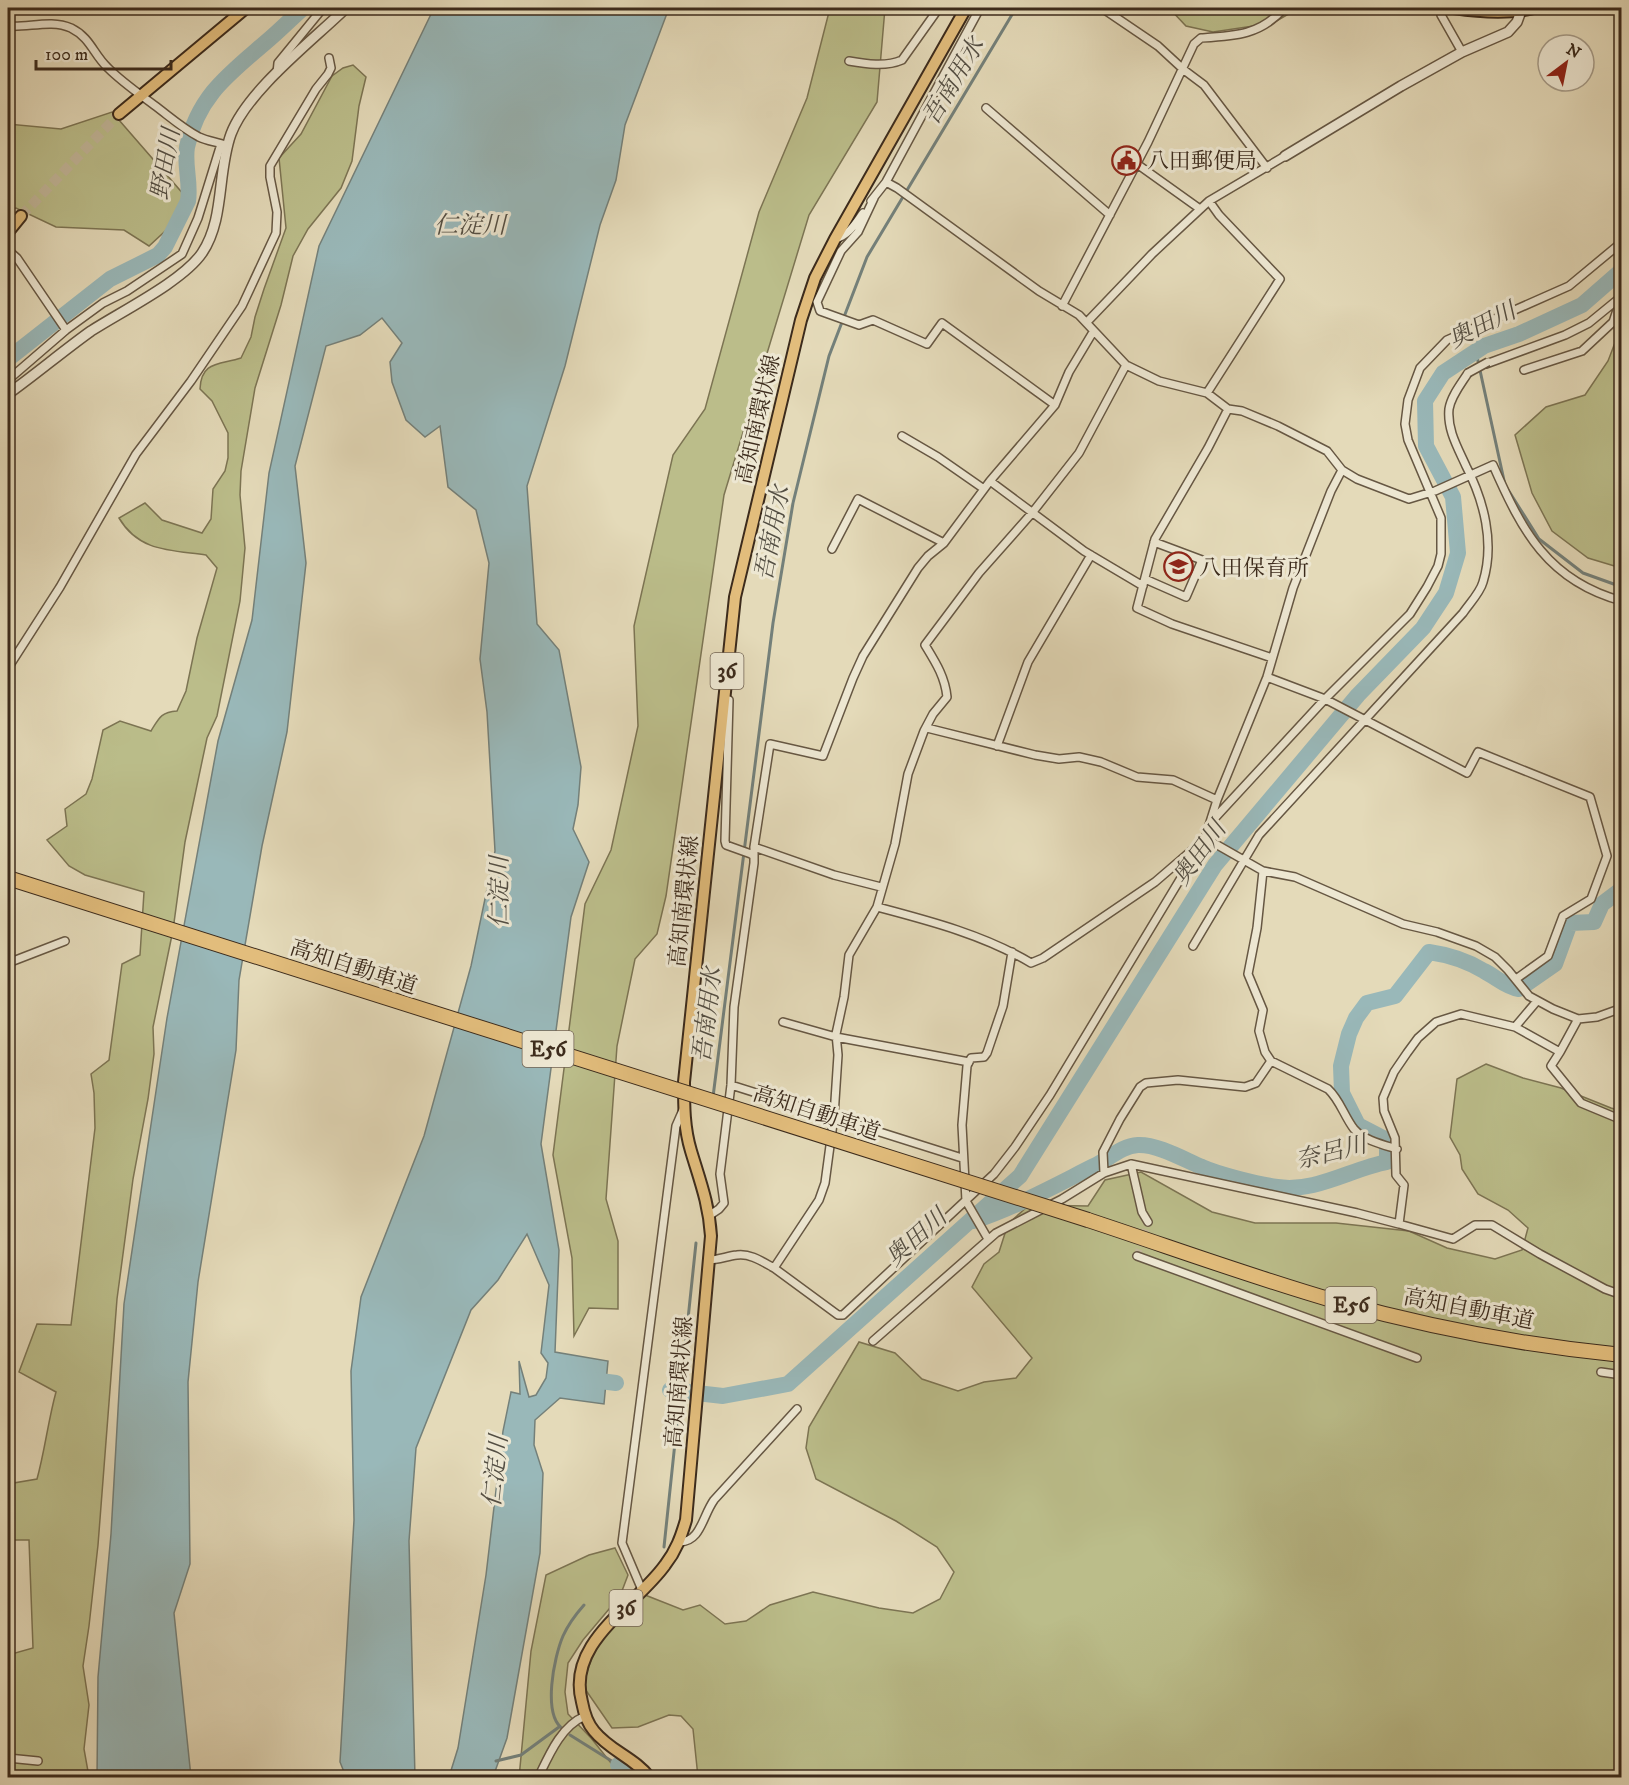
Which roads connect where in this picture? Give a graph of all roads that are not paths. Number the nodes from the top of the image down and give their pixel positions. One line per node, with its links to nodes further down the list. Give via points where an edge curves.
1 (246, 8): 19 (main road)
2 (323, 8): 18 (street, via 278,63)
3 (346, 8): 18 (street)
4 (939, 8): 16 (street, via 902,60 865,64)
5 (966, 8): 33 (main road, 高知南環状線 / 36)
6 (980, 8): 26 (street)
7 (1102, 8): 17 (street, via 1158,46)
8 (1284, 8): 17 (street, via 1275,19 1253,32 1201,38 1194,44)
9 (1454, 8): 11 (main road)
10 (1534, 8): 11 (main road)
11 (1521, 11): 14 (street, via 1508,32)
12 (1441, 15): 14 (street)
13 (8, 26): 19 (street, via 69,27 91,43 106,67)
14 (1462, 52): 23 (street)
15 (329, 58): 63 (street, via 328,74 270,166 278,212 276,233 242,306 136,454 60,587)
16 (849, 61)
17 (1184, 70): 24 (street); 25 (street, via 1204,85)
18 (276, 75): 22 (street, via 243,111)
19 (140, 96): 21 (main road); 22 (street, via 184,129)
20 (986, 108): 30 (street)
21 (120, 114)
22 (224, 145): 39 (street, via 182,254); 45 (street, via 215,221 209,243 192,266 92,331)
23 (1285, 156): 25 (street)
24 (1137, 164): 29 (street); 30 (street)
25 (1267, 168): 28 (street)
26 (886, 182): 27 (street); 37 (street)
27 (874, 198): 33 (street, via 850,231); 46 (street, via 858,232 841,250 817,302 820,311 859,325 873,321 927,344 942,323)
28 (1209, 201): 29 (street); 44 (street, via 1280,279)
29 (1200, 209): 38 (street)
30 (1110, 215): 37 (street)
31 (21, 216): 32 (main road)
32 (8, 232)
33 (835, 239): 61 (main road, 高知南環状線 / 36, via 815,278 801,320 735,597)
34 (1622, 242): 53 (street, via 1569,286 1447,340 1420,368 1408,400 1406,424 1408,440)
35 (8, 250): 39 (street)
36 (1621, 296): 42 (street, via 1613,322 1582,351); 50 (street, bridge, via 1589,322 1565,335 1468,373 1449,410 1452,436)
37 (1062, 306): 38 (street)
38 (1087, 322): 40 (street)
39 (64, 327): 43 (street)
40 (1093, 332): 41 (street); 46 (street)
41 (1126, 365): 44 (street, via 1159,381); 54 (street, via 1079,453)
42 (1524, 370)
43 (8, 380)
44 (1207, 393): 47 (street)
45 (8, 394)
46 (1055, 405): 51 (street)
47 (1228, 409): 49 (street, via 1278,426 1327,451); 55 (street)
48 (902, 436): 52 (street)
49 (1342, 470): 53 (street, via 1408,499); 62 (street, via 1293,588)
50 (1467, 476): 53 (street); 60 (street, via 1493,465 1508,500 1543,555 1571,579 1602,596); 66 (street, via 1481,502 1489,542 1483,584 1463,613)
51 (990, 481): 52 (street); 54 (street)
52 (984, 489): 56 (street)
53 (1432, 492): 65 (street, via 1441,518 1441,554 1428,587 1410,614)
54 (1032, 513): 58 (street); 67 (street, via 979,573 925,645 941,671 947,697)
55 (1154, 542): 59 (street); 59 (street, via 1202,560 1186,597)
56 (944, 543): 57 (street, via 858,499); 72 (street, via 918,568 863,656 823,756 770,744)
57 (832, 549)
58 (1091, 555): 59 (street); 68 (street, via 1028,662)
59 (1144, 582): 62 (street, via 1137,608 1172,624)
60 (1622, 601)
61 (730, 637): 72 (street, via 724,832 726,845); 93 (main road, 高知南環状線 / 36)
62 (1272, 657): 64 (street)
63 (8, 668)
64 (1267, 677): 65 (street); 69 (street)
65 (1325, 699): 66 (street); 70 (street)
66 (1362, 718): 73 (street, via 1258,835); 82 (street, via 1467,773 1478,752 1590,797 1607,856 1591,899 1563,916 1548,956)
67 (927, 728): 68 (street); 76 (street, via 908,774 895,844)
68 (997, 746): 69 (street, via 1059,759 1079,757 1101,762 1137,777 1173,780)
69 (1217, 800): 70 (street)
70 (1211, 823): 71 (street)
71 (1205, 838): 73 (street); 80 (street, via 1155,882 1043,958 1031,963); 101 (street, via 1031,1125 994,1174)
72 (753, 852): 76 (street); 92 (street, via 734,1007)
73 (1243, 860): 74 (street); 79 (street)
74 (1263, 871): 82 (street, via 1295,877 1403,924 1476,946 1495,957); 90 (street, via 1248,974 1263,1010 1259,1031)
75 (8, 878): 112 (highway, 高知自動車道 / E56, bridge, via 1334,1300 1484,1335)
76 (881, 887): 77 (street)
77 (877, 907): 80 (street, via 968,934); 88 (street, via 849,955)
78 (66, 941): 81 (street)
79 (1192, 946)
80 (1012, 952): 91 (street, via 1003,1006 987,1053)
81 (8, 963)
82 (1518, 981): 83 (street)
83 (1537, 1001): 85 (street); 87 (street)
84 (1622, 1008): 85 (street)
85 (1578, 1019): 89 (street)
86 (783, 1022): 88 (street)
87 (1515, 1027): 89 (street); 96 (street, via 1461,1014 1436,1022 1418,1038 1394,1072 1383,1098)
88 (836, 1037): 91 (street); 94 (street)
89 (1560, 1052): 95 (street, via 1551,1066 1581,1103)
90 (1271, 1061): 96 (street, via 1328,1089 1355,1130); 99 (street, via 1256,1083 1245,1088 1178,1080 1140,1087 1103,1152)
91 (969, 1062): 97 (street)
92 (731, 1085): 94 (street); 102 (street, via 720,1174 723,1203)
93 (683, 1110): 102 (main road, 高知南環状線 / 36); 118 (street, via 676,1126 622,1543)
94 (834, 1116): 97 (street); 109 (street, via 819,1200)
95 (1622, 1120)
96 (1397, 1149): 105 (street, via 1396,1175 1404,1185)
97 (962, 1158): 101 (street)
98 (1131, 1164): 99 (street); 104 (street); 105 (street)
99 (1104, 1173): 103 (street)
100 (1036, 1199): 103 (street)
101 (966, 1201): 106 (street); 109 (street, via 843,1315)
102 (710, 1215): 108 (main road, 高知南環状線 / 36)
103 (1029, 1216): 106 (street)
104 (1148, 1222)
105 (1399, 1224): 110 (street, via 1453,1239 1475,1225 1492,1225)
106 (988, 1239): 111 (street)
107 (1137, 1256): 113 (street)
108 (708, 1260): 109 (street, via 749,1256); 117 (main road, 高知南環状線 / 36, via 686,1520)
109 (774, 1268)
110 (1622, 1295)
111 (873, 1341)
112 (1622, 1355)
113 (1417, 1359)
114 (1601, 1372): 115 (street)
115 (1622, 1375)
116 (797, 1408): 117 (street, via 714,1500 696,1537)
117 (680, 1542): 118 (main road, 高知南環状線 / 36, via 665,1566)
118 (642, 1590): 119 (main road, 高知南環状線 / 36, via 587,1651 579,1693)
119 (585, 1716): 122 (street, via 569,1727 549,1753); 123 (main road, 高知南環状線 / 36, via 594,1731 640,1765)
120 (8, 1758): 121 (street)
121 (38, 1761)
122 (538, 1778)
123 (650, 1778)

